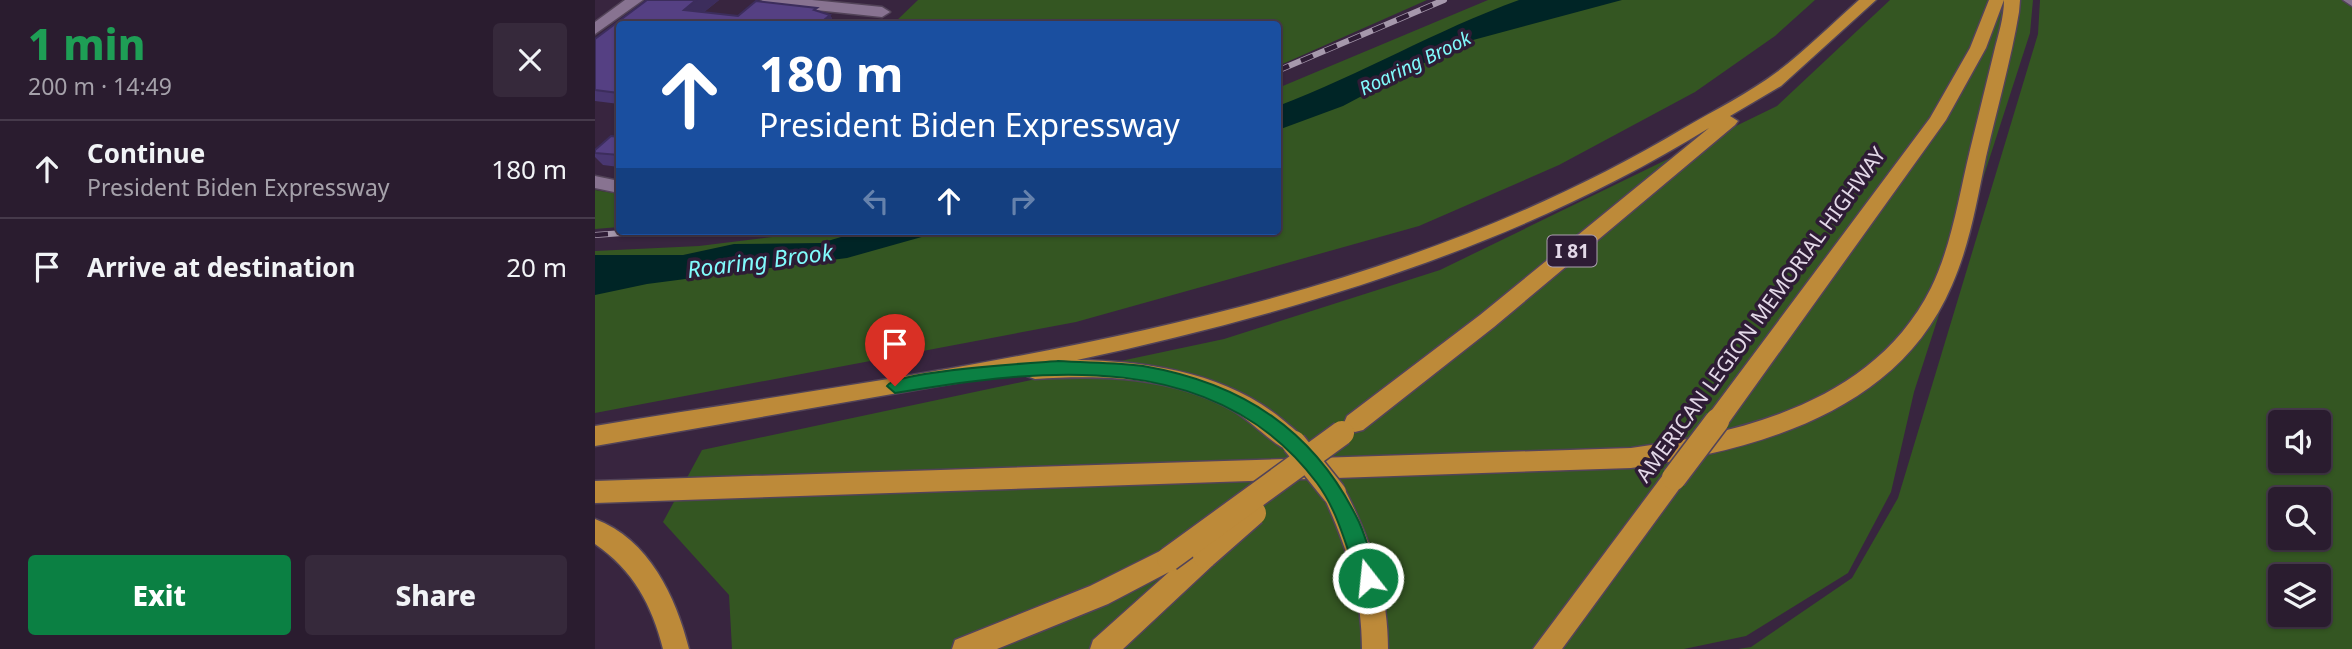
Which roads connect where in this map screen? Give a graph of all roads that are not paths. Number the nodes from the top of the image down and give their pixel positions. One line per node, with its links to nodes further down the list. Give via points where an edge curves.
1 (635, 0): 9 (street)
2 (769, 0): 7 (street)
3 (895, 0): 7 (street)
4 (1868, 0): 10 (highway, I 81)
5 (1997, 0): 22 (highway, AMERICAN LEGION MEMORIAL HIGHWAY, bridge, via 1978,48 1937,120)
6 (2012, 0): 16 (highway, via 1955,246 1931,308 1899,350 1870,376 1827,404 1766,430 1631,458)
7 (882, 12): 8 (street)
8 (872, 21)
9 (595, 29)
10 (1785, 74): 13 (highway, via 1619,173 1412,260 1209,321); 14 (highway, I 81, via 1487,321)
11 (595, 183): 12 (street)
12 (616, 186)
13 (948, 377): 15 (highway); 21 (highway, bridge, via 1058,368 1171,377 1237,401 1294,443 1334,493 1364,559)
14 (1349, 428): 19 (highway, bridge, via 1169,559 1099,595); 20 (highway, I 81, bridge)
15 (595, 436)
16 (595, 492)
17 (595, 530): 18 (highway, via 640,565 657,590)
18 (676, 649)
19 (965, 649)
20 (1103, 649)
21 (1375, 649)
22 (1546, 649)

